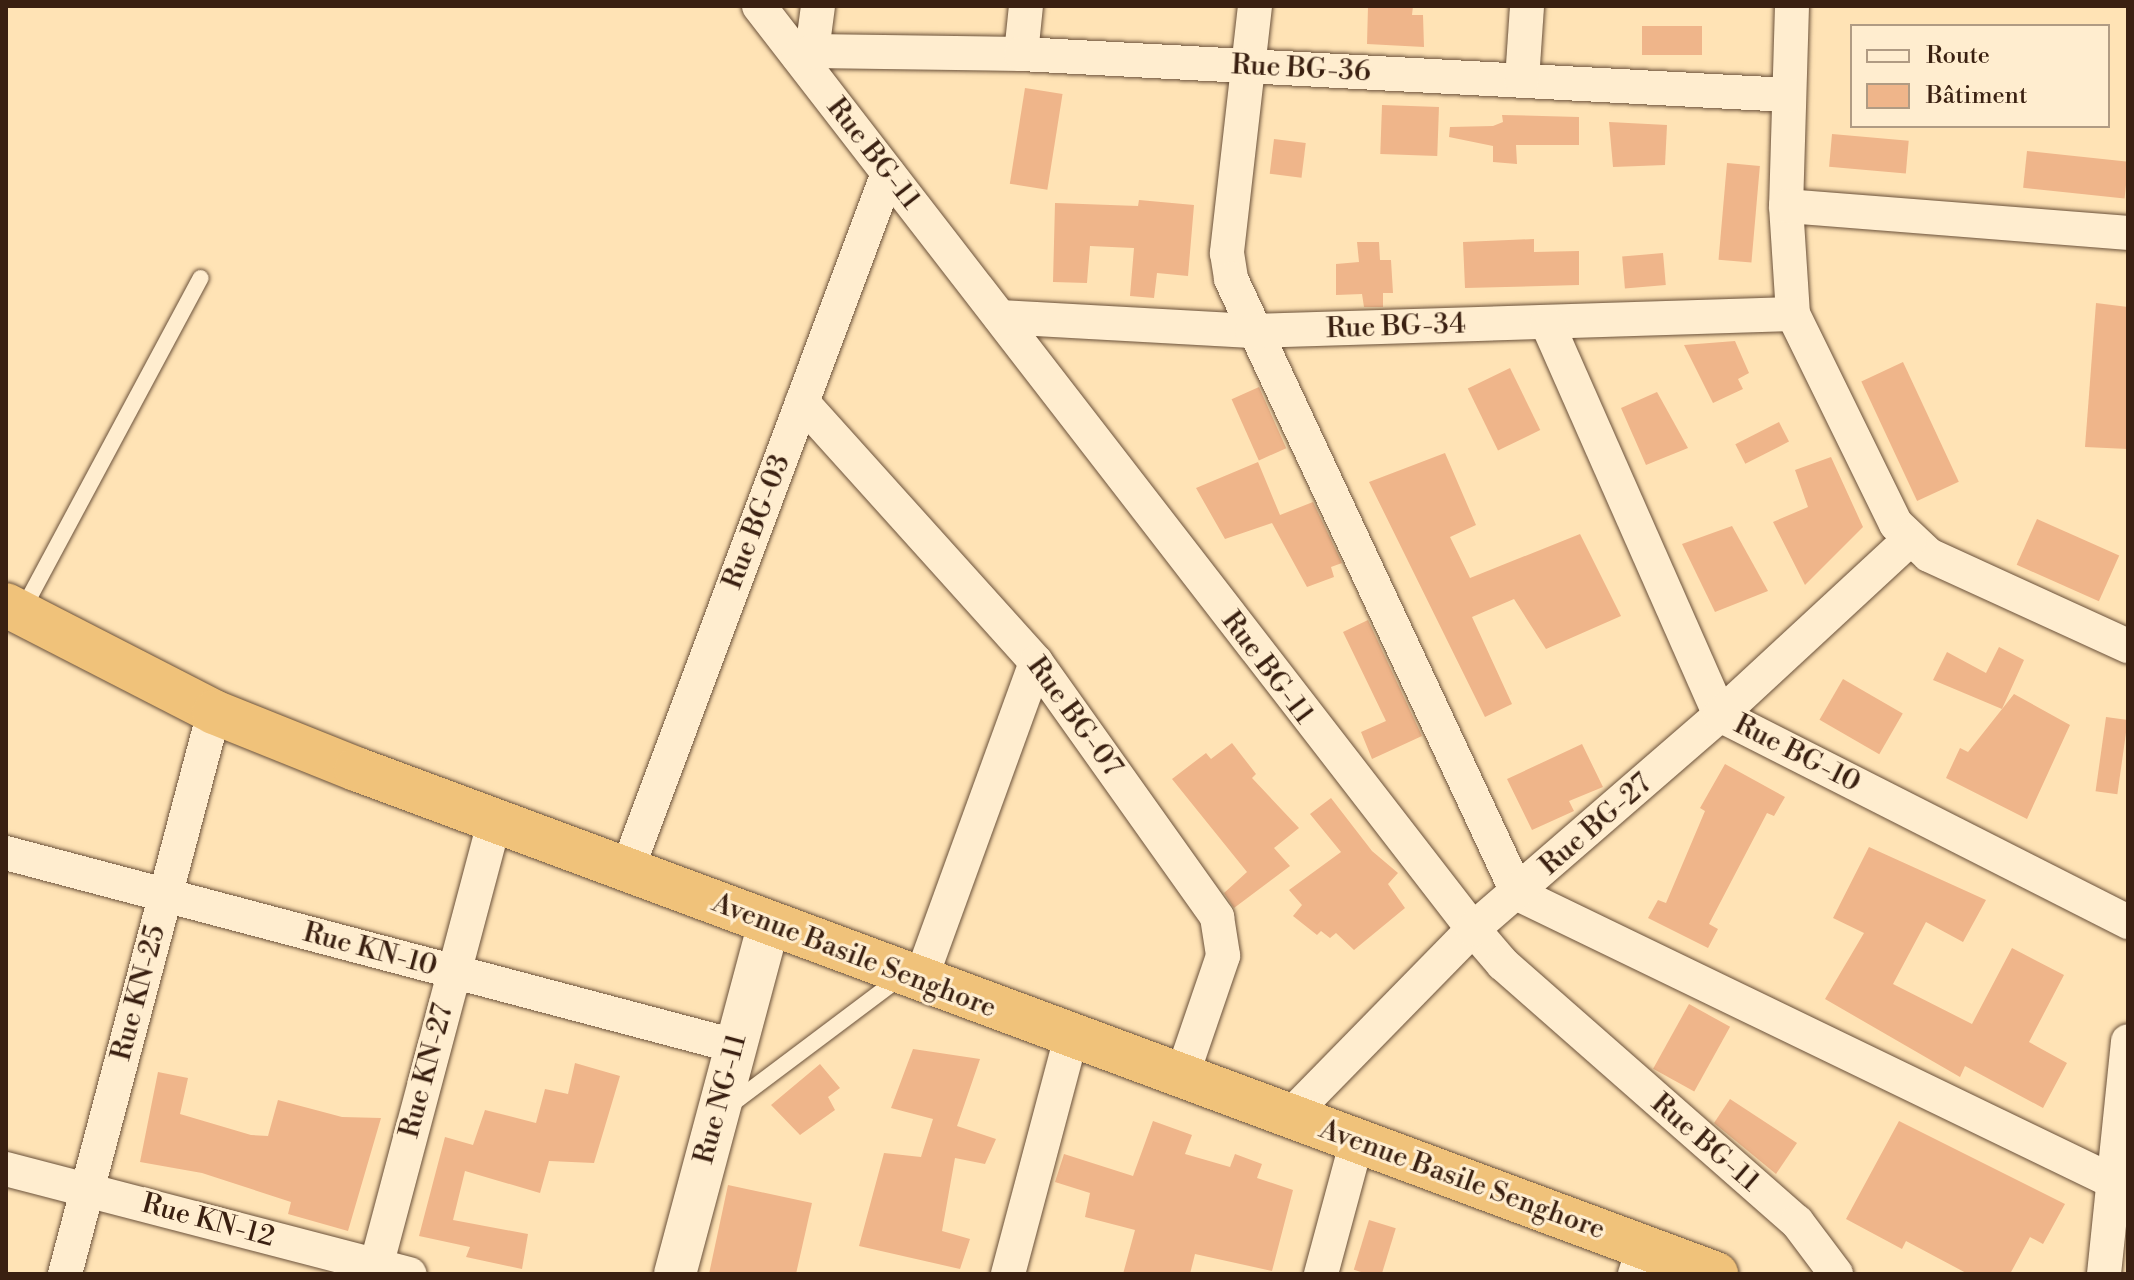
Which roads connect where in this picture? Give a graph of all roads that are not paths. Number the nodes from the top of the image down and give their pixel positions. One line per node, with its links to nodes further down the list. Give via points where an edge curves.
1 (759, 6): 7 (street, Rue BG-11)
2 (818, 6): 7 (street)
3 (1026, 6): 8 (street)
4 (1255, 6): 9 (street)
5 (1527, 6): 10 (street)
6 (1792, 6): 11 (street)
7 (805, 54): 8 (street, Rue BG-36); 12 (street, Rue BG-11)
8 (1021, 54): 9 (street, Rue BG-36)
9 (1248, 66): 10 (street, Rue BG-36); 19 (street, via 1227,253)
10 (1522, 80): 11 (street, Rue BG-36)
11 (1789, 95): 13 (street)
12 (888, 173): 17 (street, Rue BG-11); 20 (street, Rue BG-03)
13 (1786, 206): 14 (street); 16 (street)
14 (2128, 233)
15 (201, 278): 22 (lane)
16 (1793, 314): 18 (street, Rue BG-34); 21 (street, via 1896,524)
17 (1000, 317): 19 (street, Rue BG-34); 34 (street, Rue BG-11)
18 (1547, 323): 19 (street, Rue BG-34); 26 (street, Rue BG-10)
19 (1252, 331): 30 (street)
20 (802, 402): 24 (street, Rue BG-07); 29 (street, Rue BG-03)
21 (1909, 540): 23 (street, via 1929,555); 26 (street, Rue BG-27)
22 (13, 610): 25 (highway, Avenue Basile Senghore)
23 (2128, 646)
24 (1036, 662): 36 (street); 40 (street, Rue BG-07, via 1217,917 1223,956)
25 (214, 712): 27 (highway, Avenue Basile Senghore); 31 (street, Rue KN-25)
26 (1720, 715): 30 (street, Rue BG-27); 32 (street, Rue BG-10)
27 (494, 822): 29 (highway, Avenue Basile Senghore); 35 (street, Rue KN-27)
28 (6, 853): 31 (street, Rue KN-10)
29 (627, 870): 33 (highway, Avenue Basile Senghore)
30 (1518, 894): 34 (street, Rue BG-27); 45 (street)
31 (165, 895): 35 (street, Rue KN-10); 46 (street, Rue KN-25)
32 (2128, 922)
33 (769, 924): 36 (highway, Avenue Basile Senghore); 39 (street, Rue NG-11)
34 (1473, 929): 42 (street, Rue BG-27); 55 (street, Rue BG-11, via 1503,964 1797,1222)
35 (454, 972): 39 (street, Rue KN-10); 48 (street, Rue KN-27)
36 (912, 978): 37 (highway, Avenue Basile Senghore); 41 (lane)
37 (1071, 1038): 40 (highway, Avenue Basile Senghore); 52 (street)
38 (2128, 1041): 45 (street)
39 (735, 1046): 41 (street, Rue NG-11)
40 (1181, 1079): 42 (highway, Avenue Basile Senghore)
41 (717, 1114): 51 (street, Rue NG-11)
42 (1290, 1116): 43 (highway, Avenue Basile Senghore)
43 (1357, 1141): 47 (highway, Avenue Basile Senghore); 53 (street)
44 (6, 1169): 46 (street, Rue KN-12)
45 (2122, 1184): 56 (street)
46 (87, 1190): 48 (street, Rue KN-12); 49 (street, Rue KN-25)
47 (1640, 1261): 54 (highway, Avenue Basile Senghore)
48 (375, 1270): 50 (street, Rue KN-12)
49 (65, 1274)
50 (410, 1274)
51 (675, 1274)
52 (1008, 1274)
53 (1321, 1274)
54 (1716, 1274)
55 (1836, 1274)
56 (2104, 1274)

